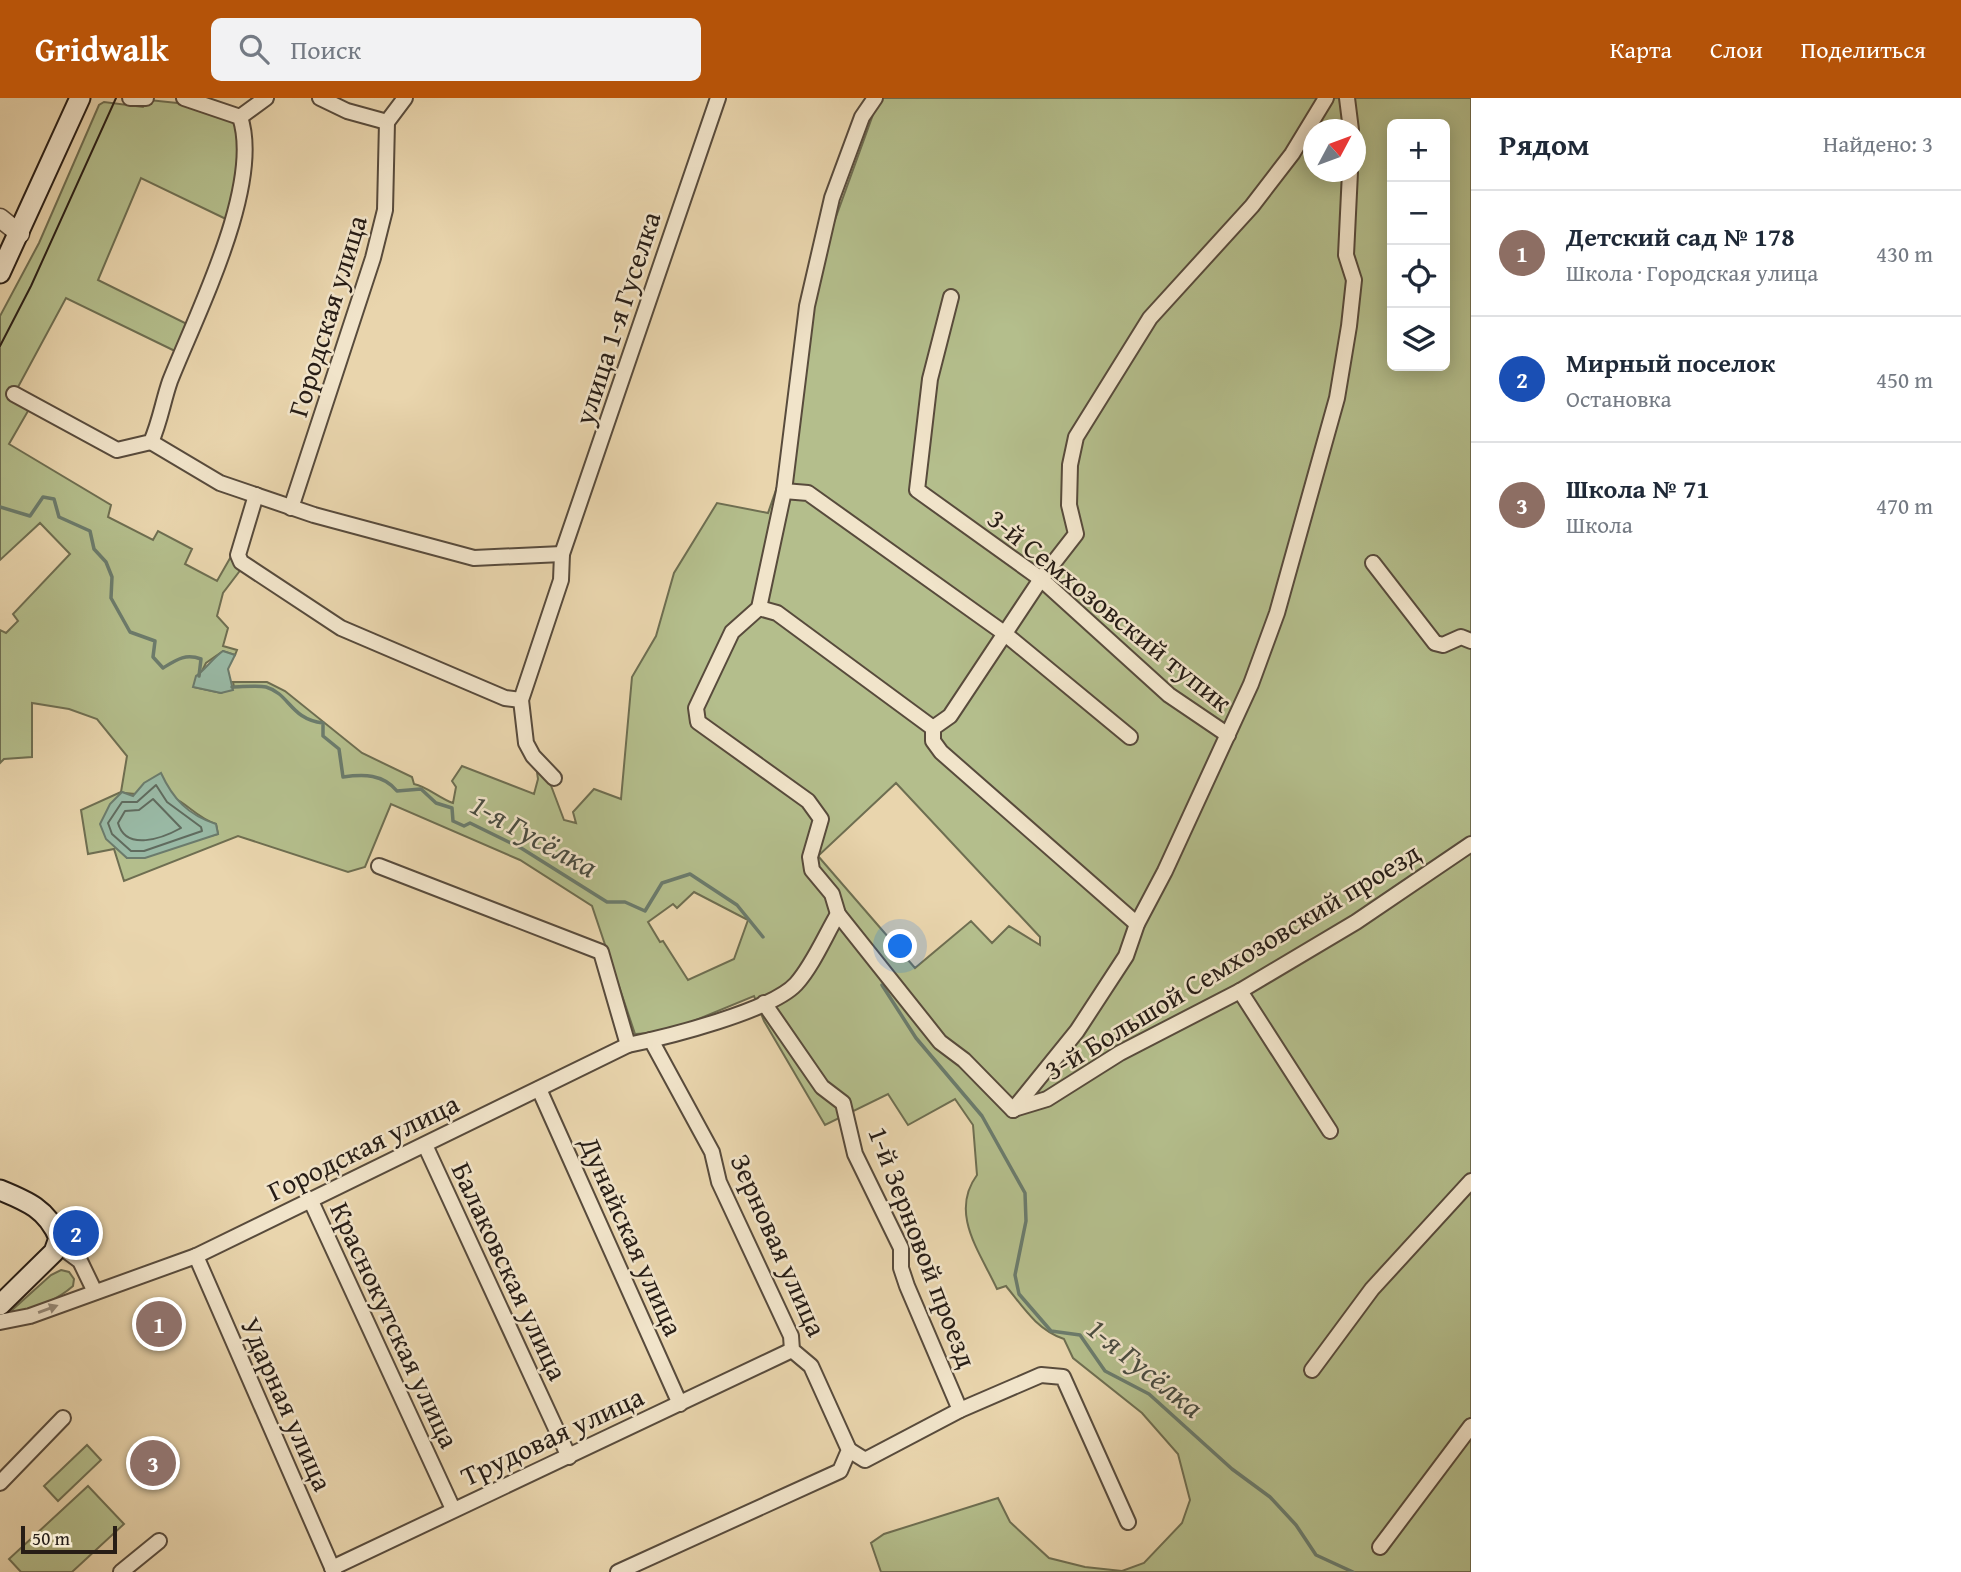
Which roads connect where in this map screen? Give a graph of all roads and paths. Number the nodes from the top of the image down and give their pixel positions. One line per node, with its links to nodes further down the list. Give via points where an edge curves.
1 (80, 98): 17 (main road)
2 (130, 98): 3 (street)
3 (146, 98)
4 (184, 98): 12 (street)
5 (266, 98): 12 (street)
6 (320, 98): 14 (street)
7 (405, 98): 14 (street)
8 (718, 98): 25 (street, улица 1-я Гуселка)
9 (875, 98): 22 (street, via 862,117 825,225 807,306)
10 (1326, 98): 27 (street, via 1292,154 1252,206 1150,318 1076,437 1069,505 1076,534)
11 (1347, 98): 13 (street)
12 (240, 117): 21 (street, via 245,130 245,169 233,221)
13 (1350, 119)
14 (387, 122): 24 (street, Городская улица, via 383,222)
15 (1350, 182): 33 (street, via 1346,255 1354,280 1336,398 1278,613)
16 (0, 218): 17 (street)
17 (20, 234): 18 (main road)
18 (0, 273)
19 (951, 297): 27 (street, 3-й Семхозовский тупик, via 930,379 917,490)
20 (14, 394): 21 (street, via 117,450)
21 (151, 442): 23 (street, via 220,483)
22 (783, 491): 28 (street); 29 (street, via 808,493)
23 (256, 495): 24 (street); 31 (street, via 238,555 241,562 341,628)
24 (291, 508): 25 (street, via 474,558)
25 (562, 554): 31 (street, улица 1-я Гуселка, via 561,580)
26 (1373, 563): 30 (street, via 1435,643 1443,645 1461,636)
27 (1041, 579): 29 (street); 33 (street, 3-й Семхозовский тупик, via 1169,695)
28 (759, 608): 32 (street, via 777,613); 38 (street, via 732,632 696,708 698,722 808,801 821,819 810,857 812,870 832,894)
29 (1004, 634): 32 (street, via 950,716); 34 (street)
30 (1471, 641)
31 (521, 701): 35 (street, улица 1-я Гуселка, via 526,743)
32 (933, 728): 39 (street, via 933,741 940,752)
33 (1228, 735): 39 (street)
34 (1130, 737)
35 (554, 778)
36 (1471, 844): 40 (street, 3-й Большой Семхозовский проезд, via 1356,922)
37 (379, 866): 43 (street, via 601,952)
38 (838, 914): 41 (street, Городская улица, via 797,983 782,997); 45 (street, via 940,1042)
39 (1137, 924): 45 (street, via 1126,956 1077,1031)
40 (1240, 991): 45 (street, 3-й Большой Семхозовский проезд, via 1120,1053 1047,1099); 46 (street)
41 (764, 1003): 42 (street, Городская улица); 59 (street, 1-й Зерновой проезд, via 822,1087 843,1103 855,1154 901,1248 907,1286)
42 (651, 1040): 43 (street, Городская улица); 56 (street, Зерновая улица, via 712,1152 719,1182 790,1336)
43 (628, 1045): 44 (street, Городская улица)
44 (539, 1089): 47 (street, Городская улица); 58 (street, Дунайская улица)
45 (1013, 1110)
46 (1330, 1131)
47 (425, 1145): 50 (street, Городская улица); 63 (street, Балаковская улица)
48 (1471, 1181): 57 (street, via 1372,1289)
49 (0, 1190): 51 (main road, via 33,1204 51,1219)
50 (310, 1199): 52 (street, Городская улица); 65 (street, Краснокутская улица)
51 (57, 1244): 53 (street, via 80,1261); 54 (main road)
52 (196, 1256): 53 (street, Городская улица); 69 (street, Ударная улица)
53 (95, 1292): 55 (street, Городская улица, one-way to 53)
54 (0, 1305)
55 (0, 1322)
56 (792, 1350): 58 (street, Трудовая улица); 62 (street, Зерновая улица, via 811,1366)
57 (1312, 1370)
58 (680, 1404): 63 (street, Трудовая улица)
59 (960, 1410): 62 (street, via 864,1460); 66 (street, via 1041,1375 1063,1377)
60 (63, 1419): 64 (street)
61 (1471, 1426): 68 (street)
62 (849, 1450): 71 (street, via 840,1471)
63 (569, 1457): 65 (street, Трудовая улица)
64 (0, 1483)
65 (453, 1509): 69 (street, Трудовая улица)
66 (1128, 1522)
67 (159, 1541): 70 (street)
68 (1380, 1547)
69 (333, 1570)
70 (121, 1572)
71 (618, 1572)

